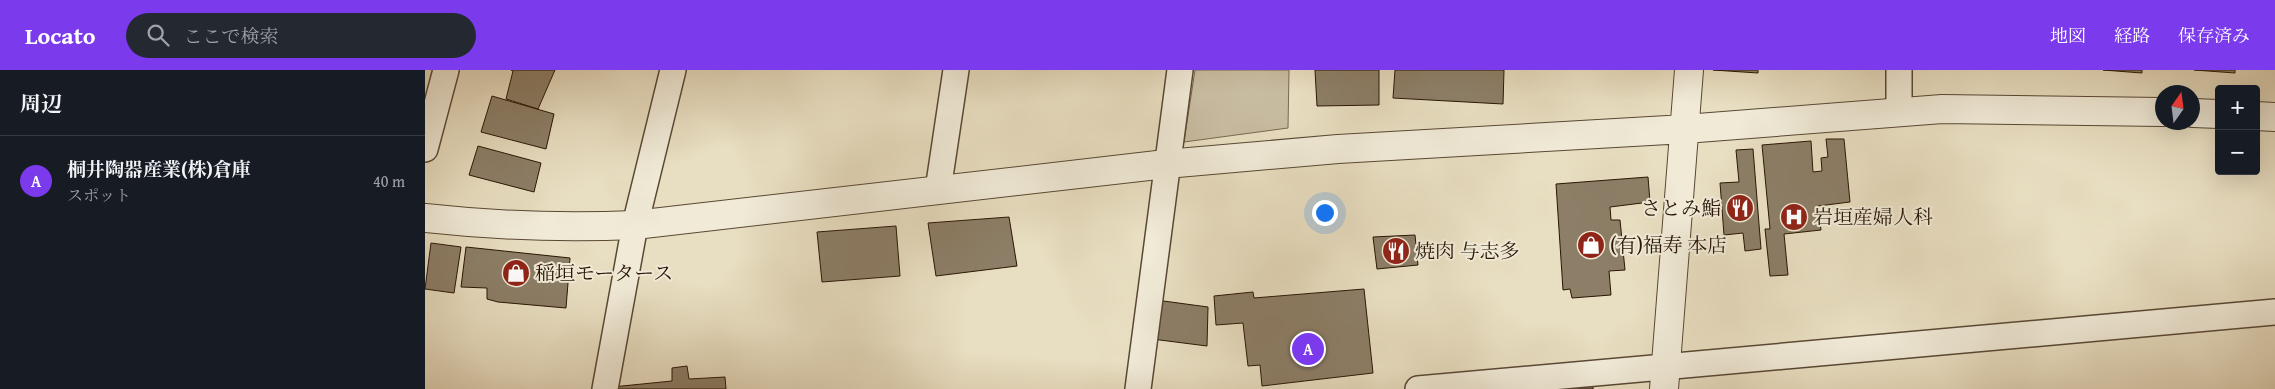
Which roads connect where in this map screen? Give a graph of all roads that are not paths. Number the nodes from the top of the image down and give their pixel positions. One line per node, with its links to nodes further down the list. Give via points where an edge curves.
1 (446, 70): 14 (street)
2 (673, 70): 18 (street)
3 (956, 70): 16 (street)
4 (1180, 70): 15 (street)
5 (1689, 70): 13 (street)
6 (1899, 70): 7 (street)
7 (1899, 112): 8 (street, via 1942,109); 13 (street)
8 (2155, 112)
9 (2200, 113): 10 (street)
10 (2215, 114)
11 (2260, 116): 12 (street)
12 (2275, 117)
13 (1685, 129): 15 (street, via 1338,149); 20 (street)
14 (425, 149)
15 (1166, 164): 16 (street); 22 (street)
16 (938, 190): 18 (street)
17 (425, 218): 18 (street, via 502,226)
18 (635, 225): 21 (street)
19 (2275, 312): 20 (street)
20 (1665, 377): 23 (street)
21 (605, 389)
22 (1138, 389)
23 (1418, 389)

